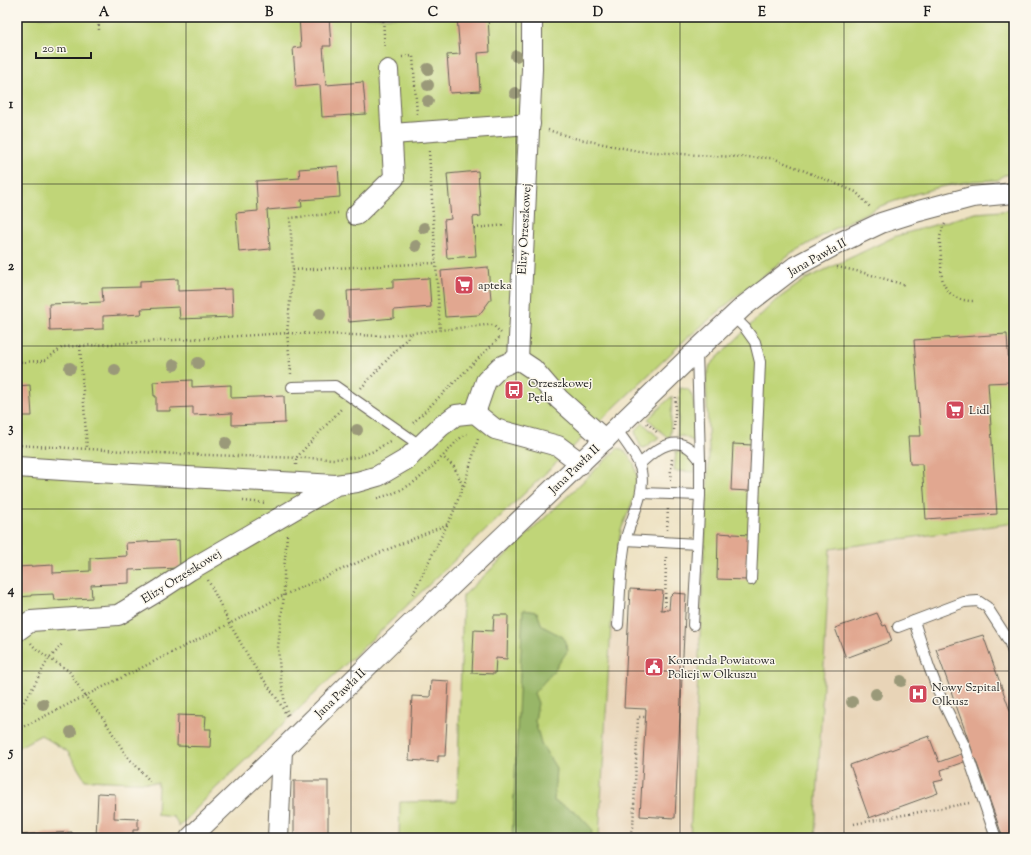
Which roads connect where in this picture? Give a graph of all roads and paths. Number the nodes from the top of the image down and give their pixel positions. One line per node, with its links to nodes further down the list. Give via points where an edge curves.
1 (98, 17): 4 (path)
2 (384, 17): 5 (path)
3 (532, 17): 6 (street, Elizy Orzeszkowej)
4 (99, 30)
5 (386, 64): 7 (street)
6 (530, 124): 7 (street); 10 (path, via 574,138 638,150 773,158 856,192); 27 (street, Elizy Orzeszkowej)
7 (392, 134): 11 (street, via 394,178)
8 (428, 150): 16 (path)
9 (1014, 193): 21 (street, Jana Pawła II, via 972,197 881,223 796,266)
10 (876, 212)
11 (356, 215)
12 (290, 218): 18 (path)
13 (945, 223): 20 (path, via 940,238 944,283 958,299)
14 (507, 225): 15 (path)
15 (474, 228)
16 (436, 263): 18 (path); 22 (path)
17 (836, 266): 19 (path)
18 (293, 270): 23 (path)
19 (905, 285)
20 (973, 301)
21 (733, 316): 25 (street, Jana Pawła II); 55 (lane, via 755,342 760,362)
22 (440, 330): 23 (path, via 384,336); 31 (path, via 493,325 502,334)
23 (287, 333): 24 (path); 26 (path)
24 (80, 346): 28 (path, via 63,348 44,361); 37 (path)
25 (697, 350): 34 (street, Jana Pawła II); 39 (lane)
26 (289, 359)
27 (518, 359): 30 (street, via 500,367 486,381); 34 (street, via 533,369 559,398)
28 (17, 362)
29 (292, 388): 31 (lane, via 335,386)
30 (475, 413): 36 (street, Elizy Orzeszkowej, via 456,415 440,426); 40 (street, via 495,429 558,446)
31 (402, 433): 36 (lane); 37 (path, via 374,451 357,458)
32 (469, 434): 38 (path, via 458,441)
33 (480, 434): 44 (path)
34 (610, 434): 40 (street, Jana Pawła II); 41 (lane, via 633,452)
35 (17, 445): 37 (path)
36 (421, 446): 43 (street, Elizy Orzeszkowej, via 378,476)
37 (87, 449)
38 (443, 457): 44 (path, via 454,467); 47 (path, via 430,471 406,488)
39 (700, 460): 41 (lane, via 690,448 673,443 658,448); 46 (lane)
40 (581, 463): 74 (street, Jana Pawła II)
41 (639, 464): 45 (lane)
42 (17, 467): 43 (street, Elizy Orzeszkowej)
43 (336, 485): 50 (street, Elizy Orzeszkowej)
44 (464, 486): 51 (path)
45 (641, 493): 46 (lane); 52 (lane)
46 (700, 495): 53 (lane)
47 (371, 499)
48 (239, 501): 49 (path)
49 (271, 503)
50 (290, 512): 54 (street, Elizy Orzeszkowej); 57 (path, via 285,551)
51 (448, 524): 57 (path); 58 (path)
52 (626, 540): 53 (lane); 62 (lane, via 622,561)
53 (697, 544): 63 (lane)
54 (200, 564): 61 (path); 65 (street, Elizy Orzeszkowej, via 118,615 31,620)
55 (751, 580)
56 (666, 590): 59 (path)
57 (284, 595): 61 (path); 61 (path, via 279,654 282,689 290,721)
58 (412, 596)
59 (665, 610)
60 (914, 621): 64 (lane); 66 (lane, via 964,602 978,601 987,606); 76 (lane, via 929,667 965,747)
61 (230, 624): 70 (path)
62 (618, 625)
63 (692, 625)
64 (898, 627)
65 (22, 635): 69 (path)
66 (1012, 640): 68 (lane)
67 (62, 644): 69 (path)
68 (1014, 655)
69 (49, 658): 70 (path, via 69,671); 71 (path)
70 (85, 696): 73 (path); 75 (path, via 104,718 126,756)
71 (17, 712)
72 (645, 717): 80 (path, via 638,717 633,828)
73 (17, 730)
74 (282, 750): 78 (street, Jana Pawła II); 79 (street)
75 (150, 781)
76 (983, 800): 77 (path); 81 (lane)
77 (854, 824)
78 (190, 838)
79 (278, 838)
80 (627, 838)
81 (996, 838)

